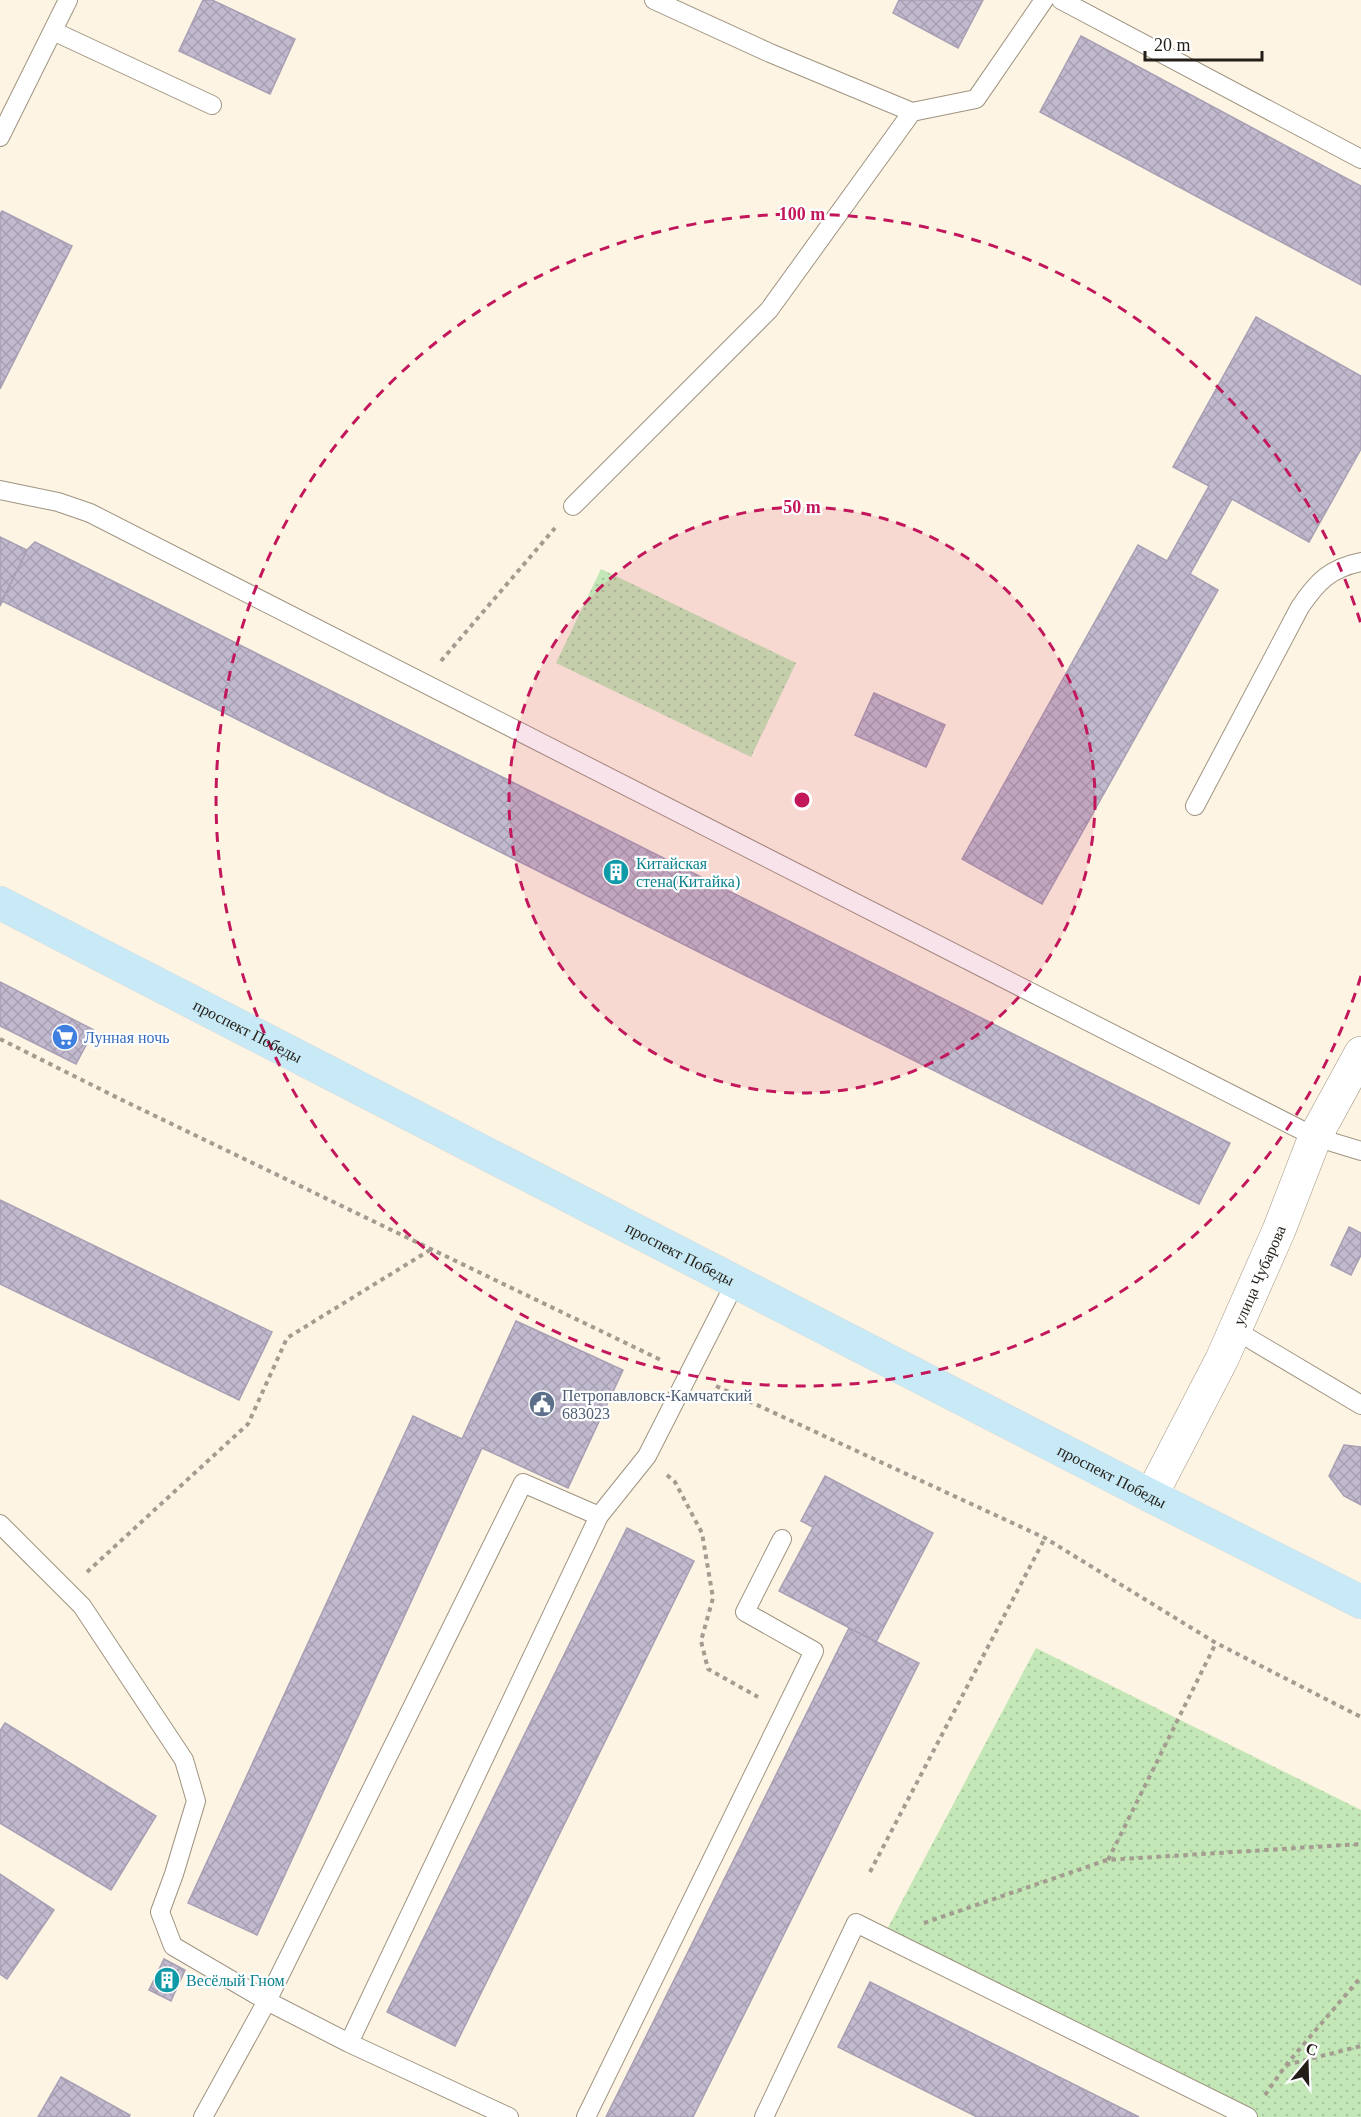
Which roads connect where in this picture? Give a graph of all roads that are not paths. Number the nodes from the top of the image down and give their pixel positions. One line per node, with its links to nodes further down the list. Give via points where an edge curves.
1 (68, 0): 5 (lane)
2 (654, 0): 7 (lane)
3 (1044, 0): 7 (lane, via 976,99)
4 (1061, 0): 9 (lane)
5 (53, 31): 6 (lane); 8 (lane)
6 (212, 105)
7 (912, 112): 11 (lane, via 769,310)
8 (0, 137)
9 (1361, 159)
10 (0, 490): 16 (lane, via 90,513)
11 (573, 507)
12 (1361, 562): 13 (lane, via 1327,575 1300,607)
13 (1195, 806)
14 (0, 903): 18 (main road, проспект Победы)
15 (1361, 1053): 16 (street, улица Чубарова)
16 (1315, 1137): 17 (lane); 19 (street, улица Чубарова)
17 (1361, 1151)
18 (736, 1281): 21 (main road, проспект Победы); 22 (lane, via 647,1456)
19 (1235, 1330): 20 (lane); 21 (street, улица Чубарова)
20 (1361, 1404)
21 (1151, 1496): 25 (main road, проспект Победы)
22 (598, 1516): 26 (lane, via 523,1483); 27 (lane)
23 (0, 1524): 26 (lane, via 82,1606 184,1760 196,1800 160,1912 172,1946)
24 (782, 1539): 30 (lane, via 745,1612 814,1651)
25 (1361, 1602)
26 (267, 2001): 27 (lane); 28 (lane)
27 (349, 2043): 29 (lane)
28 (202, 2117)
29 (509, 2117)
30 (586, 2117)
31 (764, 2117): 32 (lane, via 856,1923)
32 (1248, 2117)

